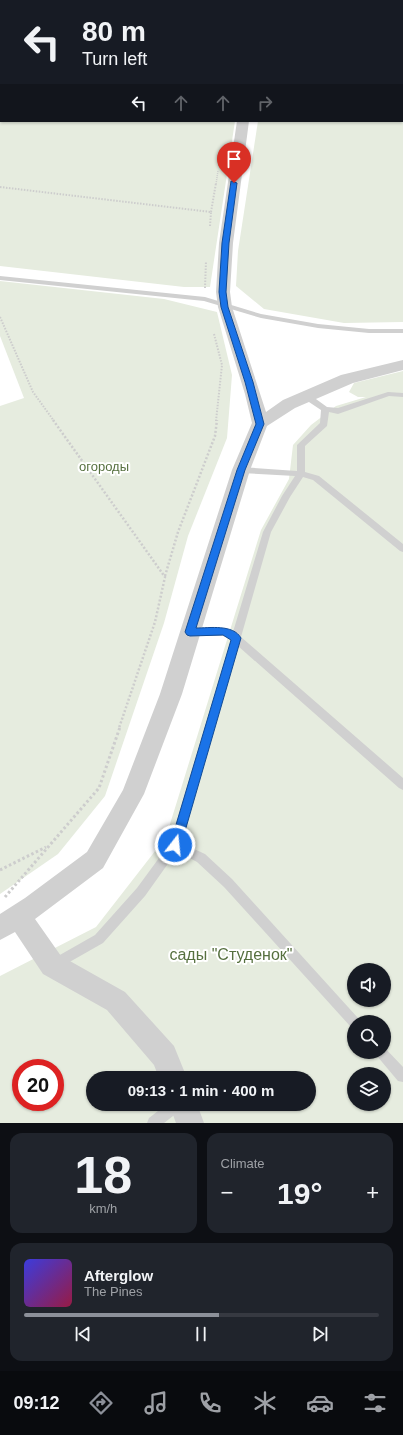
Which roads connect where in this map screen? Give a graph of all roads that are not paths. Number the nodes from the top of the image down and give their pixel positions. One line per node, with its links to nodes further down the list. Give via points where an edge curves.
1 (243, 122): 3 (street, via 226,243 223,292)
2 (0, 278): 3 (lane, via 205,299)
3 (225, 307): 4 (lane, via 330,328); 9 (street, via 251,386)
4 (403, 331)
5 (403, 365): 7 (street, via 347,379)
6 (403, 395): 8 (lane, via 388,394 338,412)
7 (306, 396): 8 (lane); 9 (street, via 289,404)
8 (325, 409): 11 (lane, via 324,424 301,445)
9 (260, 424): 10 (street)
10 (241, 470): 11 (lane); 13 (street)
11 (301, 474): 12 (lane, via 316,478); 14 (lane, via 267,532)
12 (403, 549)
13 (190, 632): 14 (lane, via 224,632); 17 (street, via 171,694 133,794 95,860)
14 (236, 638): 15 (lane); 16 (lane)
15 (403, 785)
16 (175, 845): 18 (lane, via 141,892 99,939); 19 (lane, via 201,858 228,883)
17 (8, 913): 18 (street)
18 (52, 965): 21 (street, via 116,1001 164,1056)
19 (348, 1015)
20 (387, 1059): 22 (lane)
21 (170, 1071)
22 (403, 1076)
23 (169, 1111): 25 (lane)
24 (186, 1111): 26 (street)
25 (154, 1123)
26 (190, 1123)

